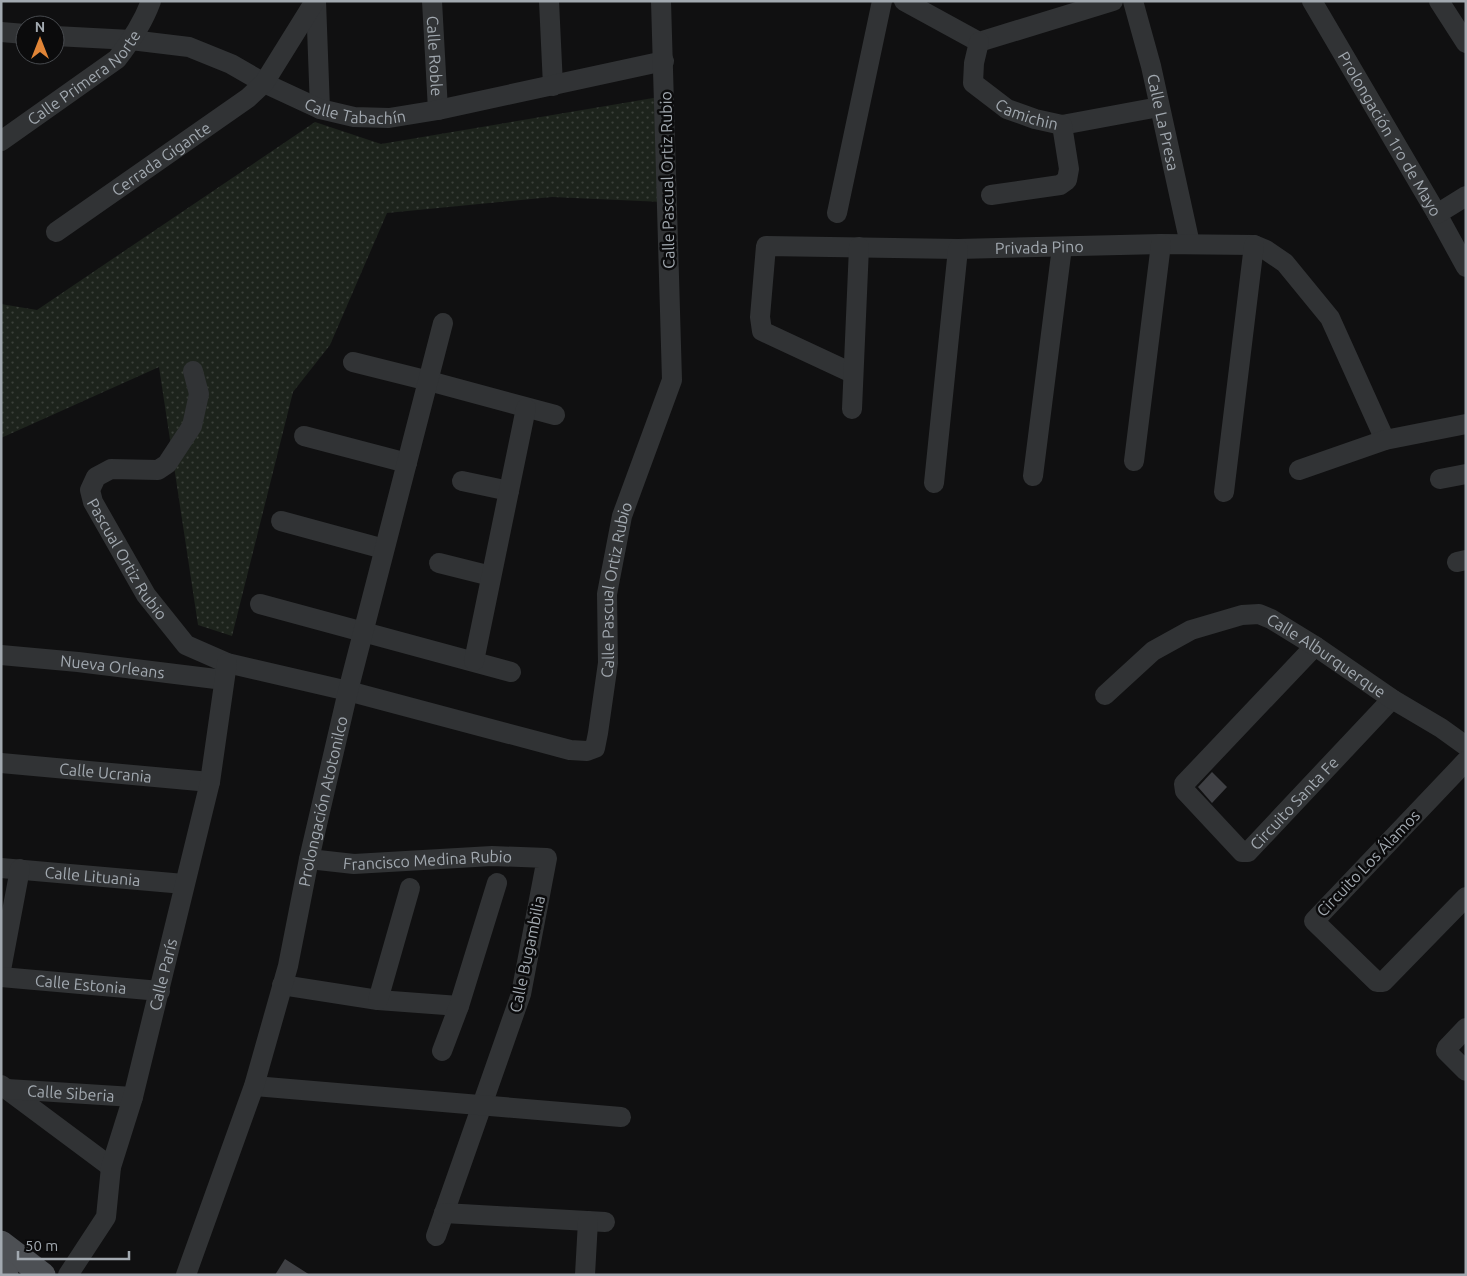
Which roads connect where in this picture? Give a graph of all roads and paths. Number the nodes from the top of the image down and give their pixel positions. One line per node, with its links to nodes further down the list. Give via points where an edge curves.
1 (151, 1): 15 (street, Calle Primera Norte)
2 (315, 1): 19 (street, Cerrada Gigante); 22 (street)
3 (432, 1): 23 (street, Calle Roble)
4 (550, 1): 20 (street)
5 (661, 1): 18 (street)
6 (882, 1): 28 (street)
7 (1114, 1): 16 (street)
8 (1133, 1): 21 (street, Calle La Presa)
9 (1312, 1): 29 (street, Prolongación 1ro de Mayo)
10 (1439, 1): 17 (street)
11 (911, 3): 16 (street)
12 (1, 32): 13 (street)
13 (15, 33)
14 (65, 37): 15 (street, Calle Tabachín)
15 (131, 40): 19 (street, Calle Tabachín, via 189,46); 25 (street, Calle Primera Norte, via 117,58)
16 (979, 42): 24 (street, Camichin, via 973,83 1007,109)
17 (1466, 43)
18 (664, 61): 20 (street, Calle Tabachín); 70 (street, Calle Pascual Ortiz Rubio, via 672,380 622,516 608,594 608,663 595,748 570,750)
19 (264, 83): 22 (street, Calle Tabachín); 30 (street, Cerrada Gigante, via 248,98)
20 (553, 86): 23 (street, Calle Tabachín)
21 (1159, 107): 24 (street, Camichin); 32 (street, Calle La Presa)
22 (320, 109): 23 (street, Calle Tabachín, via 354,118 389,118)
23 (438, 110)
24 (1062, 125): 26 (street, via 1069,169 1067,180 1060,185)
25 (5, 136)
26 (991, 195)
27 (1466, 196): 29 (street)
28 (837, 213)
29 (1437, 214): 37 (street, Prolongación 1ro de Mayo)
30 (56, 232)
31 (1162, 244): 32 (street, Privada Pino); 34 (street, Privada Pino); 49 (street)
32 (1190, 244): 33 (street, Privada Pino)
33 (1254, 245): 48 (street, Privada Pino, via 1285,264 1330,318); 58 (street)
34 (1062, 246): 36 (street, Privada Pino); 53 (street)
35 (859, 247): 36 (street, Privada Pino); 41 (street); 41 (street, Privada Pino, via 766,246 760,317 762,331)
36 (958, 248): 56 (street)
37 (1466, 267)
38 (443, 323): 42 (street, Prolongación Atotonilco)
39 (353, 362): 42 (street)
40 (193, 372): 68 (street, Pascual Ortiz Rubio, via 199,394 192,426 168,464 158,470 111,469 96,476 90,490 93,502 146,595 186,645)
41 (852, 373): 44 (street)
42 (429, 380): 43 (street); 50 (street, Prolongación Atotonilco)
43 (526, 408): 45 (street); 57 (street)
44 (852, 409)
45 (555, 415)
46 (1466, 424): 48 (street)
47 (304, 436): 50 (street)
48 (1385, 440): 51 (street)
49 (1134, 460)
50 (407, 463): 60 (street, Prolongación Atotonilco)
51 (1299, 470)
52 (1466, 474): 54 (street)
53 (1033, 476)
54 (1440, 479)
55 (462, 481): 57 (street)
56 (934, 483)
57 (509, 492): 62 (street)
58 (1224, 492)
59 (281, 521): 60 (street)
60 (384, 549): 64 (street, Prolongación Atotonilco)
61 (439, 563): 62 (street)
62 (491, 576): 67 (street)
63 (260, 604): 64 (street)
64 (363, 632): 67 (street); 70 (street, Prolongación Atotonilco)
65 (1315, 646): 71 (street, Calle Alburquerque, via 1265,616 1242,615 1190,630 1153,651); 72 (street, Calle Alburquerque); 72 (street, Circuito Santa Fe, via 1184,784 1185,791 1242,852 1248,852)
66 (1, 655): 68 (street, Nueva Orleans)
67 (474, 661): 69 (street)
68 (225, 672): 70 (street, Calle Pascual Ortiz Rubio); 76 (street, Calle París)
69 (511, 672)
70 (348, 691): 78 (street, Prolongación Atotonilco)
71 (1105, 695)
72 (1392, 699): 73 (street, Calle Alburquerque)
73 (1466, 746)
74 (1466, 761): 83 (street, Circuito Los Álamos, via 1314,921 1380,983)
75 (1, 763): 76 (street, Calle Ucrania)
76 (210, 782): 81 (street, Calle París)
77 (546, 858): 78 (street, Francisco Medina Rubio, via 492,856 354,864); 96 (street, Calle Bugambilia, via 521,994)
78 (310, 859): 86 (street, Prolongación Atotonilco)
79 (11, 869): 81 (street, Calle Lituania); 84 (street)
80 (497, 883): 89 (street)
81 (184, 884): 87 (street, Calle París)
82 (410, 888): 88 (street)
83 (1466, 897)
84 (1, 970)
85 (1, 977): 87 (street, Calle Estonia)
86 (282, 985): 88 (street); 93 (street, Prolongación Atotonilco)
87 (160, 991): 95 (street, Calle París)
88 (378, 1000): 89 (street)
89 (460, 1006): 91 (street)
90 (1466, 1028): 92 (street, via 1446,1051)
91 (442, 1051)
92 (1466, 1071)
93 (254, 1086): 96 (street); 106 (street, Prolongación Atotonilco)
94 (4, 1087): 95 (street, Calle Siberia); 98 (street)
95 (133, 1097): 98 (street, Calle París)
96 (482, 1105): 97 (street); 99 (street, Calle Bugambilia)
97 (621, 1117)
98 (111, 1167): 105 (street, Calle París, via 106,1217)
99 (444, 1213): 100 (street, Calle Bugambilia); 107 (street, via 596,1222)
100 (436, 1236)
101 (1, 1244): 104 (main road)
102 (1, 1271): 103 (main road)
103 (6, 1275)
104 (43, 1275)
105 (68, 1275)
106 (186, 1275)
107 (585, 1275)

